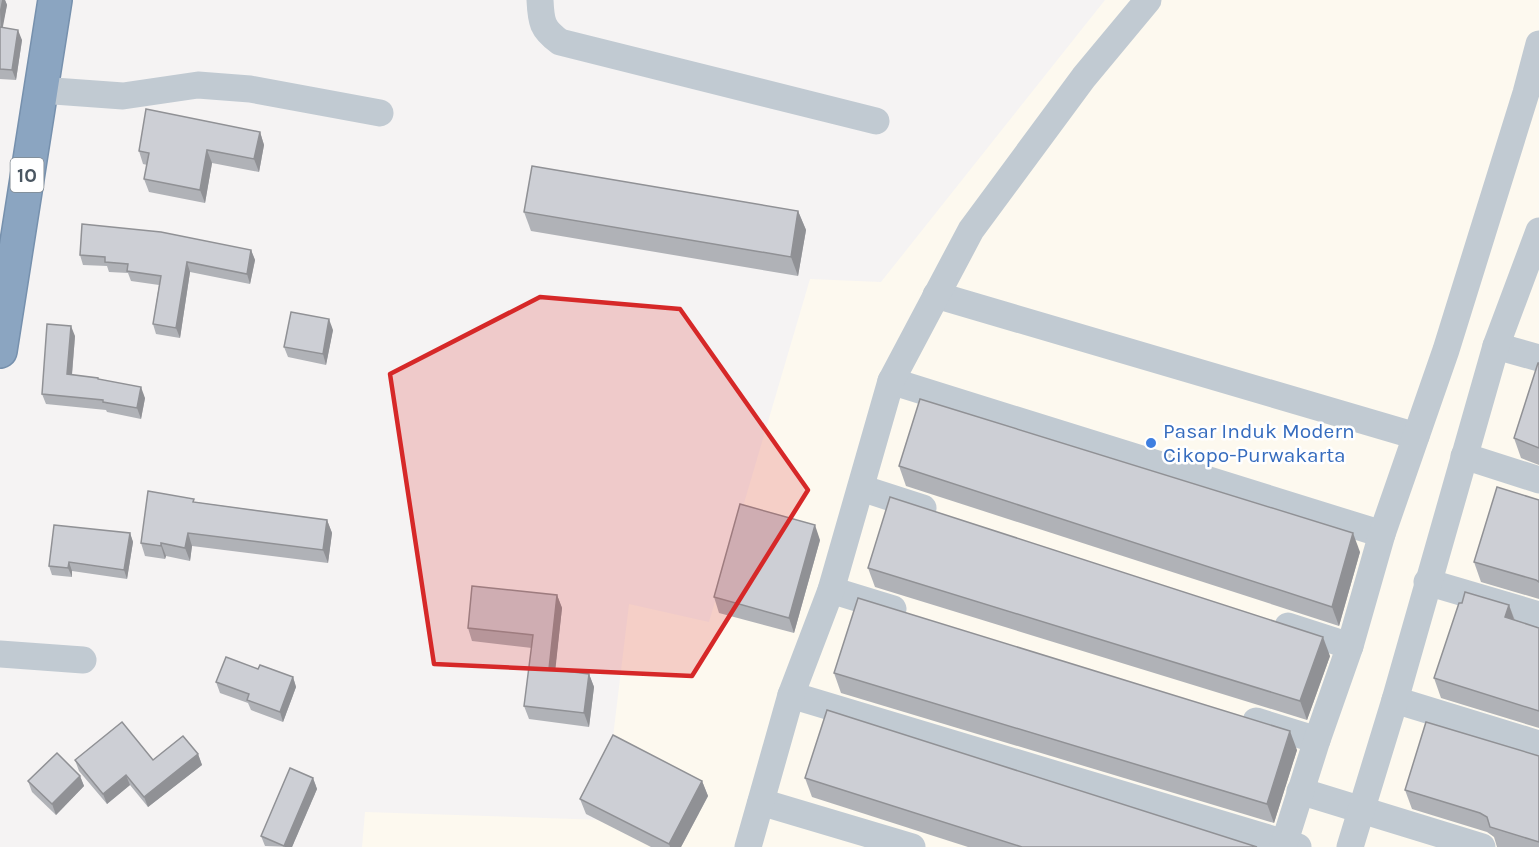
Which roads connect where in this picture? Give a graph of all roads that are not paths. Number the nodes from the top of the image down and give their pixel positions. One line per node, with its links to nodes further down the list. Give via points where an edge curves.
1 (55, 0): 5 (highway, 10)
2 (540, 0): 8 (lane, via 542,21 548,33 560,42)
3 (1148, 0): 10 (lane, via 1084,77 971,230)
4 (1539, 44): 6 (lane)
5 (40, 90): 7 (lane, via 123,96 198,85 240,88); 12 (highway, 10)
6 (1532, 94): 15 (lane)
7 (380, 113)
8 (876, 122)
9 (1539, 231): 11 (lane)
10 (936, 295): 14 (lane); 15 (lane)
11 (1496, 346): 13 (lane); 16 (lane)
12 (0, 351)
13 (1539, 358)
14 (891, 381): 18 (lane); 20 (lane)
15 (1416, 436): 20 (lane)
16 (1464, 456): 17 (lane); 21 (lane)
17 (1539, 480)
18 (861, 488): 19 (lane); 22 (lane)
19 (941, 514)
20 (1382, 534): 26 (lane)
21 (1427, 582): 23 (lane); 30 (lane)
22 (831, 590): 25 (lane); 29 (lane)
23 (1539, 615)
24 (1259, 617): 26 (lane)
25 (921, 618)
26 (1350, 646): 32 (lane)
27 (0, 654): 28 (lane)
28 (82, 660)
29 (791, 695): 35 (lane); 37 (lane)
30 (1395, 700): 33 (lane); 36 (lane)
31 (1238, 716): 32 (lane)
32 (1317, 740): 34 (lane)
33 (1539, 744)
34 (1300, 791): 36 (lane); 37 (lane)
35 (761, 802): 38 (lane); 39 (lane)
36 (1360, 810): 40 (lane); 41 (lane)
37 (1288, 846)
38 (748, 847)
39 (912, 847)
40 (1350, 847)
41 (1482, 847)

